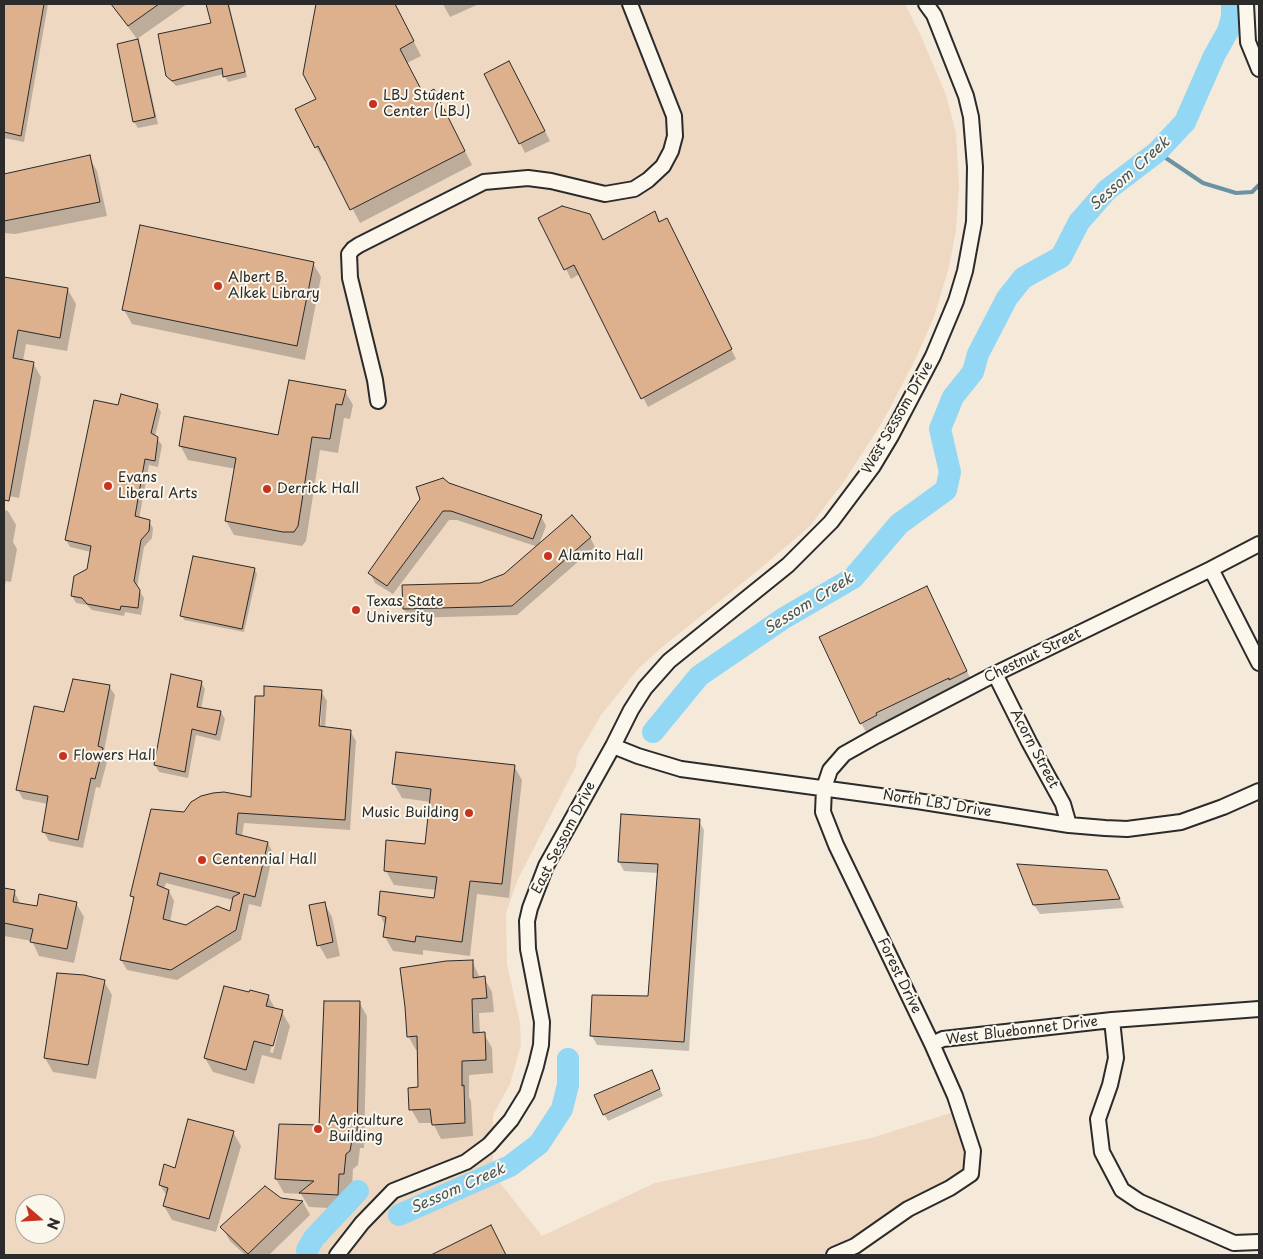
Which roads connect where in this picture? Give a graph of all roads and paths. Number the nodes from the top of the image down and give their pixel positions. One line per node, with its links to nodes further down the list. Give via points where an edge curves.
1 (630, 4): 5 (street, via 674,116 675,136 663,166 634,189 606,194 528,178 484,182 353,249 349,254 350,278)
2 (926, 4): 10 (street, West Sessom Drive, via 934,15 966,96 975,168 970,246 965,271 945,328 890,436 831,522 788,565 676,655 656,675 631,710)
3 (1246, 4): 4 (street, via 1248,42)
4 (1259, 69)
5 (378, 401)
6 (1259, 544): 7 (street, Chestnut Street)
7 (1211, 569): 8 (street); 9 (street, Chestnut Street)
8 (1259, 663)
9 (995, 674): 11 (street, Chestnut Street, via 844,754 830,770); 13 (street, Acorn Street, via 1063,804)
10 (613, 746): 11 (street, North LBJ Drive, via 681,769); 18 (street, East Sessom Drive, via 546,866 530,908 528,949 542,1022 541,1045 527,1094 512,1120 489,1145 466,1162 393,1191)
11 (824, 788): 13 (street, North LBJ Drive); 16 (street, Forest Drive, via 823,812 836,845)
12 (1259, 790): 13 (street, North LBJ Drive, via 1181,822 1127,829)
13 (1069, 825)
14 (1259, 1009): 15 (street, West Bluebonnet Drive)
15 (1112, 1020): 16 (street, West Bluebonnet Drive, via 944,1039); 17 (street, via 1116,1058 1098,1119 1102,1152 1122,1190 1140,1202 1234,1243)
16 (932, 1044): 19 (street, Forest Drive, via 970,1136 974,1151 971,1174)
17 (1259, 1242)
18 (337, 1255)
19 (834, 1255)

